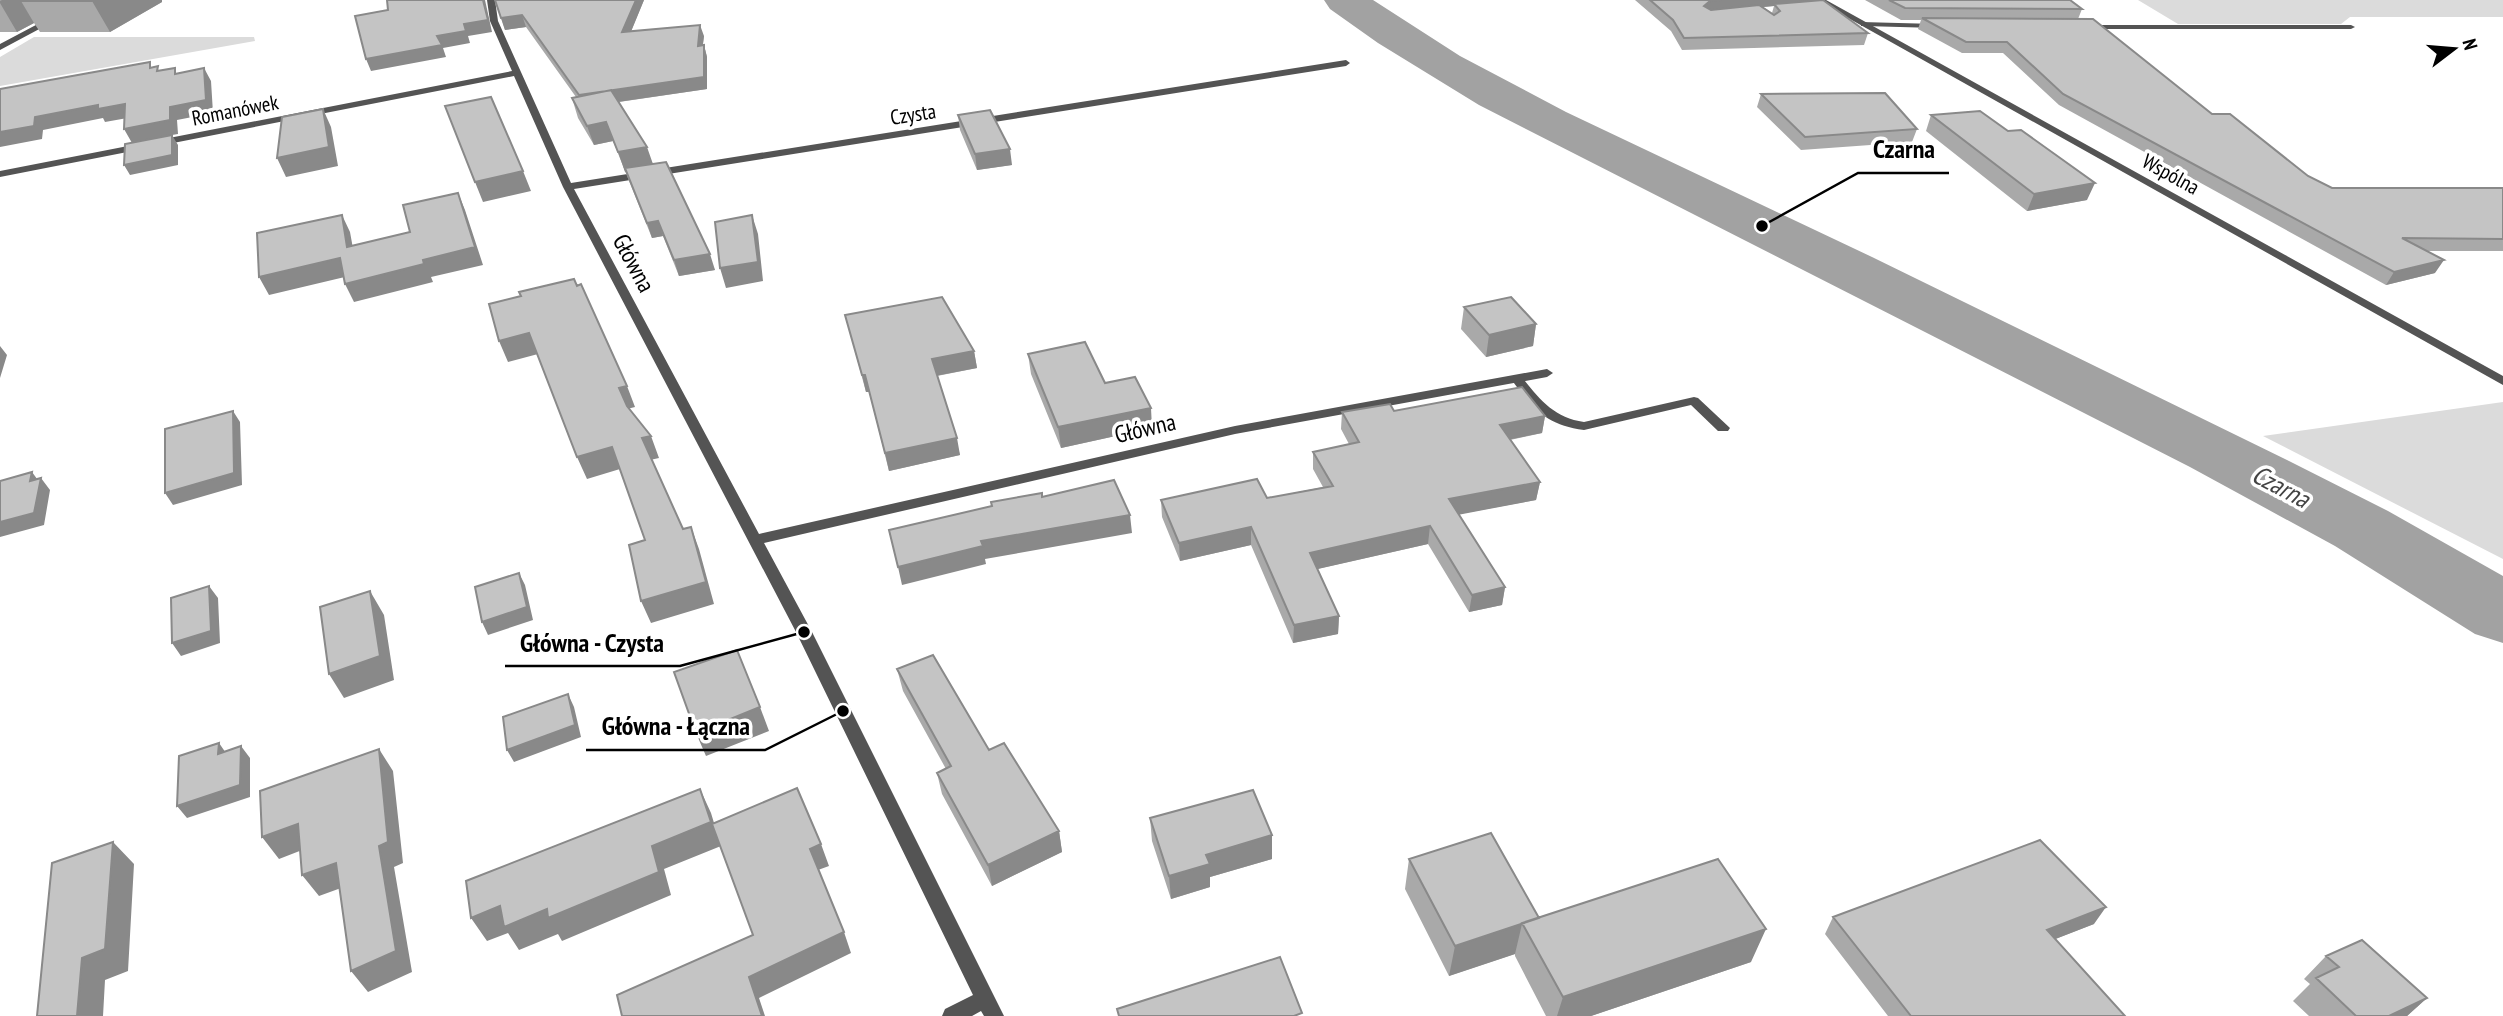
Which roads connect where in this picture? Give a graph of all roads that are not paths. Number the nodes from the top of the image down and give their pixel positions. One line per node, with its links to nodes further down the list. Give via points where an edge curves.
1 (491, 0): 10 (street, Główna, via 494,21)
2 (1823, 4): 4 (street, Wspólna)
3 (67, 12): 8 (street)
4 (1864, 24): 5 (street); 15 (street, Wspólna)
5 (1946, 26)
6 (2071, 27): 7 (street)
7 (2351, 27)
8 (0, 47)
9 (1346, 63): 12 (street, Czysta)
10 (517, 72): 11 (street, Romanówek); 12 (street, Główna)
11 (0, 174)
12 (568, 187): 17 (street, Główna)
13 (1547, 373): 14 (street, Główna)
14 (1517, 379): 16 (street, via 1543,411 1570,425 1584,426 1694,401); 17 (street, Główna, via 1235,430)
15 (2503, 381)
16 (1723, 428)
17 (756, 540): 18 (street, Główna)
18 (989, 1007): 19 (street)
19 (952, 1016)

